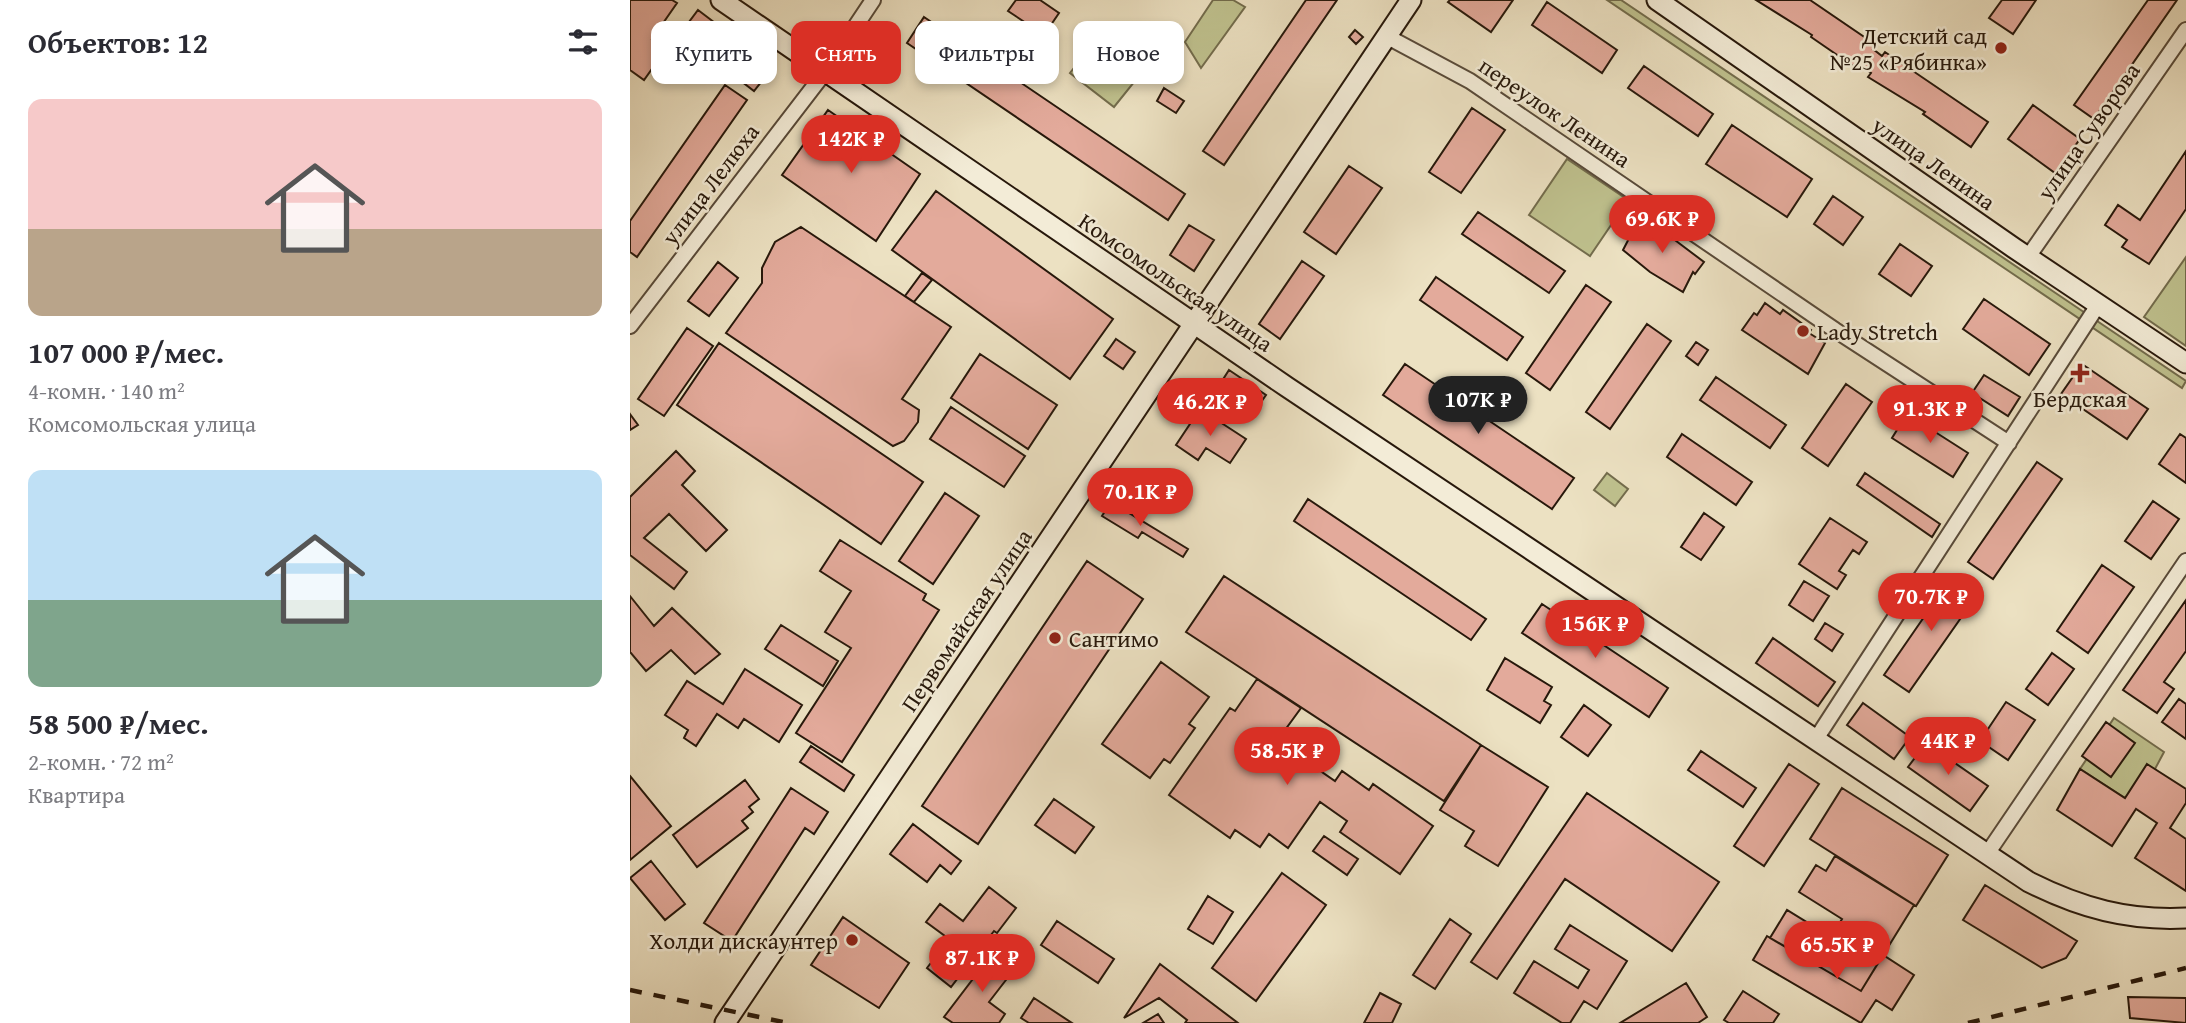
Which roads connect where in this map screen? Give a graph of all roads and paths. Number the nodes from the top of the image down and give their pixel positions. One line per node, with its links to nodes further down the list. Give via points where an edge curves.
1 (721, 0): 8 (main road, Комсомольская улица)
2 (873, 0): 5 (street, улица Лелюха)
3 (1411, 0): 7 (main road, Первомайская улица)
4 (1657, 0): 11 (main road, улица Ленина)
5 (859, 21)
6 (2186, 30): 11 (street, улица Суворова)
7 (1386, 36): 13 (main road, Первомайская улица); 16 (street, переулок Ленина, via 1470,81)
8 (791, 48)
9 (816, 84): 14 (street, улица Лелюха)
10 (843, 84): 13 (main road, Комсомольская улица)
11 (2028, 257): 12 (main road, улица Ленина)
12 (2098, 305): 15 (main road, улица Ленина); 16 (street)
13 (1195, 324): 18 (main road, Комсомольская улица); 21 (main road, Первомайская улица)
14 (630, 326)
15 (2186, 363)
16 (2009, 443): 18 (street)
17 (2186, 561): 19 (street)
18 (1816, 739): 19 (main road, Комсомольская улица)
19 (1987, 854): 20 (main road, Комсомольская улица, via 2076,905 2128,918)
20 (2186, 918)
21 (724, 1023)

